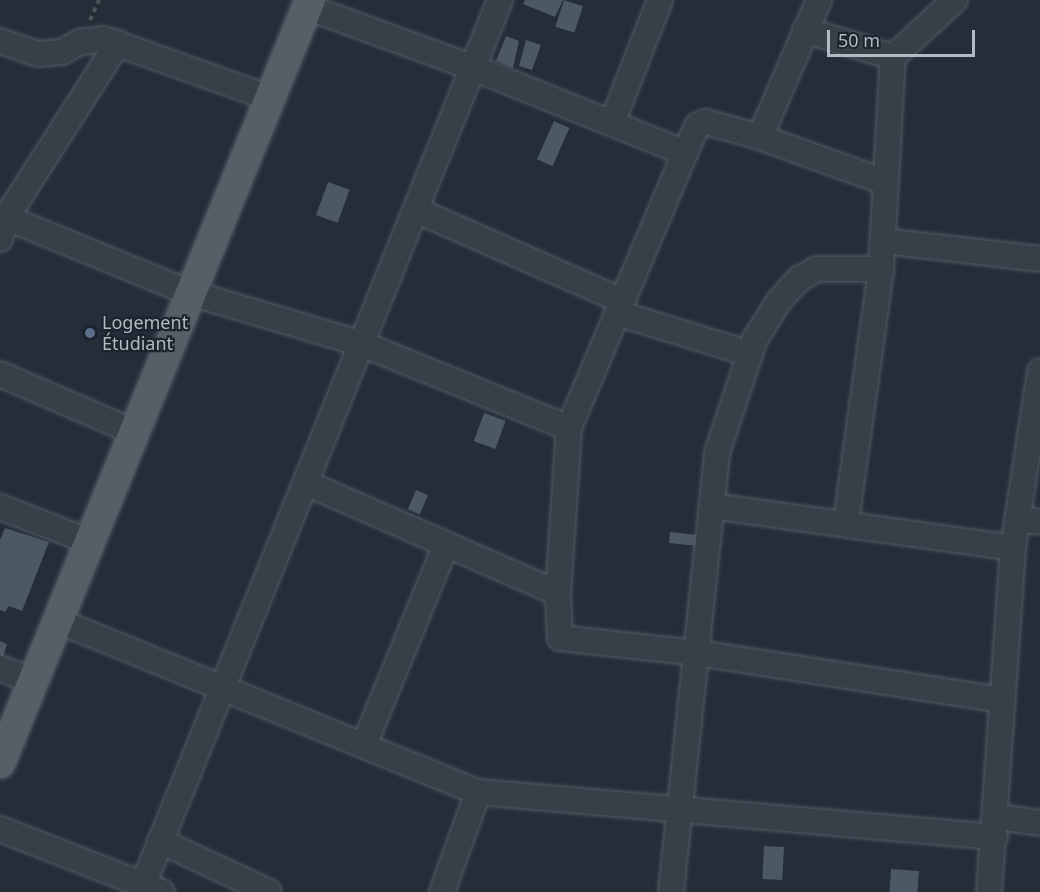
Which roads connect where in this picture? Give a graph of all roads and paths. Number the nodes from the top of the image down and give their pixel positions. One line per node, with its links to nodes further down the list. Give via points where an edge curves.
1 (500, 0): 10 (street)
2 (660, 0): 12 (street)
3 (819, 0): 6 (street)
4 (954, 0): 9 (street)
5 (309, 3): 10 (street); 11 (main road)
6 (805, 30): 9 (street); 13 (street)
7 (0, 40): 8 (street, via 38,54 62,52 88,41 104,39)
8 (118, 43): 11 (street); 17 (street)
9 (893, 57): 15 (street)
10 (474, 68): 12 (street); 16 (street)
11 (270, 98): 21 (main road)
12 (612, 123): 14 (street)
13 (760, 136): 14 (street, via 701,123); 15 (street)
14 (685, 153): 22 (street)
15 (885, 182): 18 (street)
16 (416, 210): 22 (street); 23 (street)
17 (2, 224): 21 (street)
18 (884, 241): 19 (street); 20 (street)
19 (1040, 259)
20 (881, 269): 24 (street, via 817,269 799,279 779,301); 33 (street)
21 (190, 293): 23 (street); 28 (main road)
22 (620, 307): 24 (street); 27 (street)
23 (362, 344): 27 (street); 29 (street)
24 (750, 354): 30 (street, via 717,453)
25 (1040, 371): 32 (street)
26 (0, 374): 28 (street)
27 (569, 428): 37 (street)
28 (134, 432): 34 (main road)
29 (306, 483): 35 (street); 42 (street)
30 (712, 506): 33 (street); 39 (street)
31 (0, 507): 34 (street)
32 (1028, 520): 36 (street)
33 (846, 522): 36 (street)
34 (88, 541): 38 (main road)
35 (446, 545): 37 (street); 44 (street)
36 (1013, 548): 43 (street)
37 (558, 592): 39 (street, via 559,634 564,641)
38 (56, 620): 41 (main road); 42 (street)
39 (698, 653): 43 (street); 47 (street)
40 (0, 668): 41 (street)
41 (32, 681): 45 (main road)
42 (223, 688): 44 (street); 51 (street)
43 (1002, 700): 49 (street)
44 (364, 745): 46 (street)
45 (0, 763)
46 (478, 792): 47 (street); 54 (street)
47 (682, 810): 49 (street); 55 (street)
48 (1040, 823): 49 (street)
49 (996, 827): 56 (street)
50 (0, 829): 52 (street)
51 (160, 841): 52 (street); 53 (street)
52 (153, 888)
53 (268, 892)
54 (442, 892)
55 (672, 892)
56 (989, 892)

